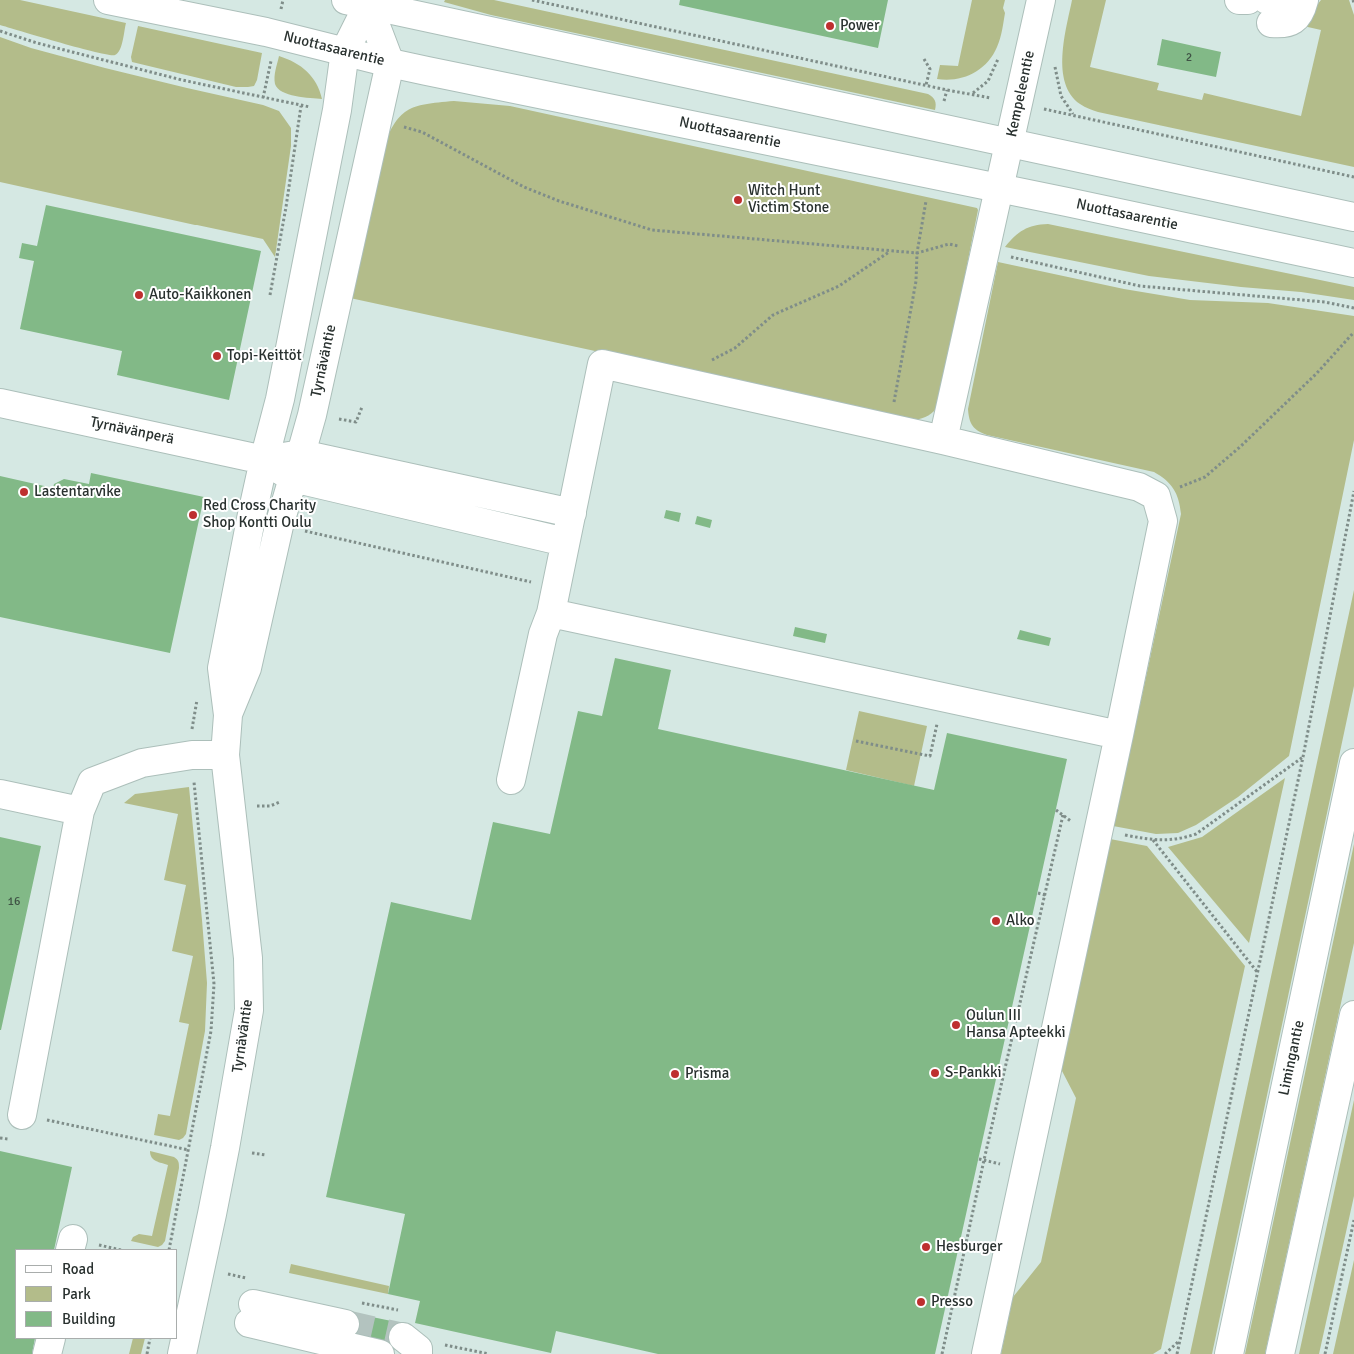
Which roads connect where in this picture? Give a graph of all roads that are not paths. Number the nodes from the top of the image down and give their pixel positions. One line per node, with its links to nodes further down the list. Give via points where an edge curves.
1 (108, 0): 9 (main road, Nuottasaarentie)
2 (1042, 0): 11 (main road, Kempeleentie)
3 (1239, 0): 4 (main road)
4 (1248, 0)
5 (1296, 0): 8 (main road)
6 (1304, 0): 8 (main road, via 1293,21 1283,24)
7 (361, 2): 9 (main road, Tyrnäväntie); 10 (main road); 11 (main road)
8 (1269, 12)
9 (345, 51): 10 (main road, Nuottasaarentie); 17 (main road, Tyrnäväntie, via 337,110 280,399)
10 (390, 63): 12 (main road, Nuottasaarentie); 18 (main road, Tyrnäväntie, via 314,406)
11 (1010, 143): 12 (main road, Kempeleentie); 13 (main road)
12 (1000, 188): 14 (main road, Nuottasaarentie); 16 (main road, Kempeleentie)
13 (1354, 217)
14 (1354, 263)
15 (0, 403): 17 (main road, Tyrnävänperä)
16 (943, 440): 19 (main road, via 602,364); 23 (main road, via 1139,487 1156,496 1163,521)
17 (264, 460): 18 (main road, Tyrnävänperä); 22 (main road, Tyrnäväntie, via 222,668)
18 (297, 466): 19 (main road); 20 (main road); 22 (main road, Tyrnäväntie, via 279,526 247,668)
19 (572, 513): 20 (main road)
20 (565, 542): 21 (main road)
21 (551, 613): 23 (main road); 26 (main road, via 543,634)
22 (228, 715): 24 (main road, Tyrnäväntie)
23 (1119, 735): 36 (main road, via 1086,826)
24 (225, 755): 28 (main road, via 142,763 92,782); 34 (main road, Tyrnäväntie, via 248,958 249,1010 225,1148)
25 (1354, 763): 37 (main road, Limingantie)
26 (511, 780)
27 (0, 794): 28 (main road)
28 (80, 811): 30 (main road)
29 (1354, 1015): 38 (main road)
30 (22, 1115)
31 (345, 1324): 35 (main road, via 251,1314)
32 (51, 1339): 33 (main road)
33 (47, 1354)
34 (182, 1354)
35 (380, 1354)
36 (986, 1354)
37 (1229, 1354)
38 (1280, 1354)

